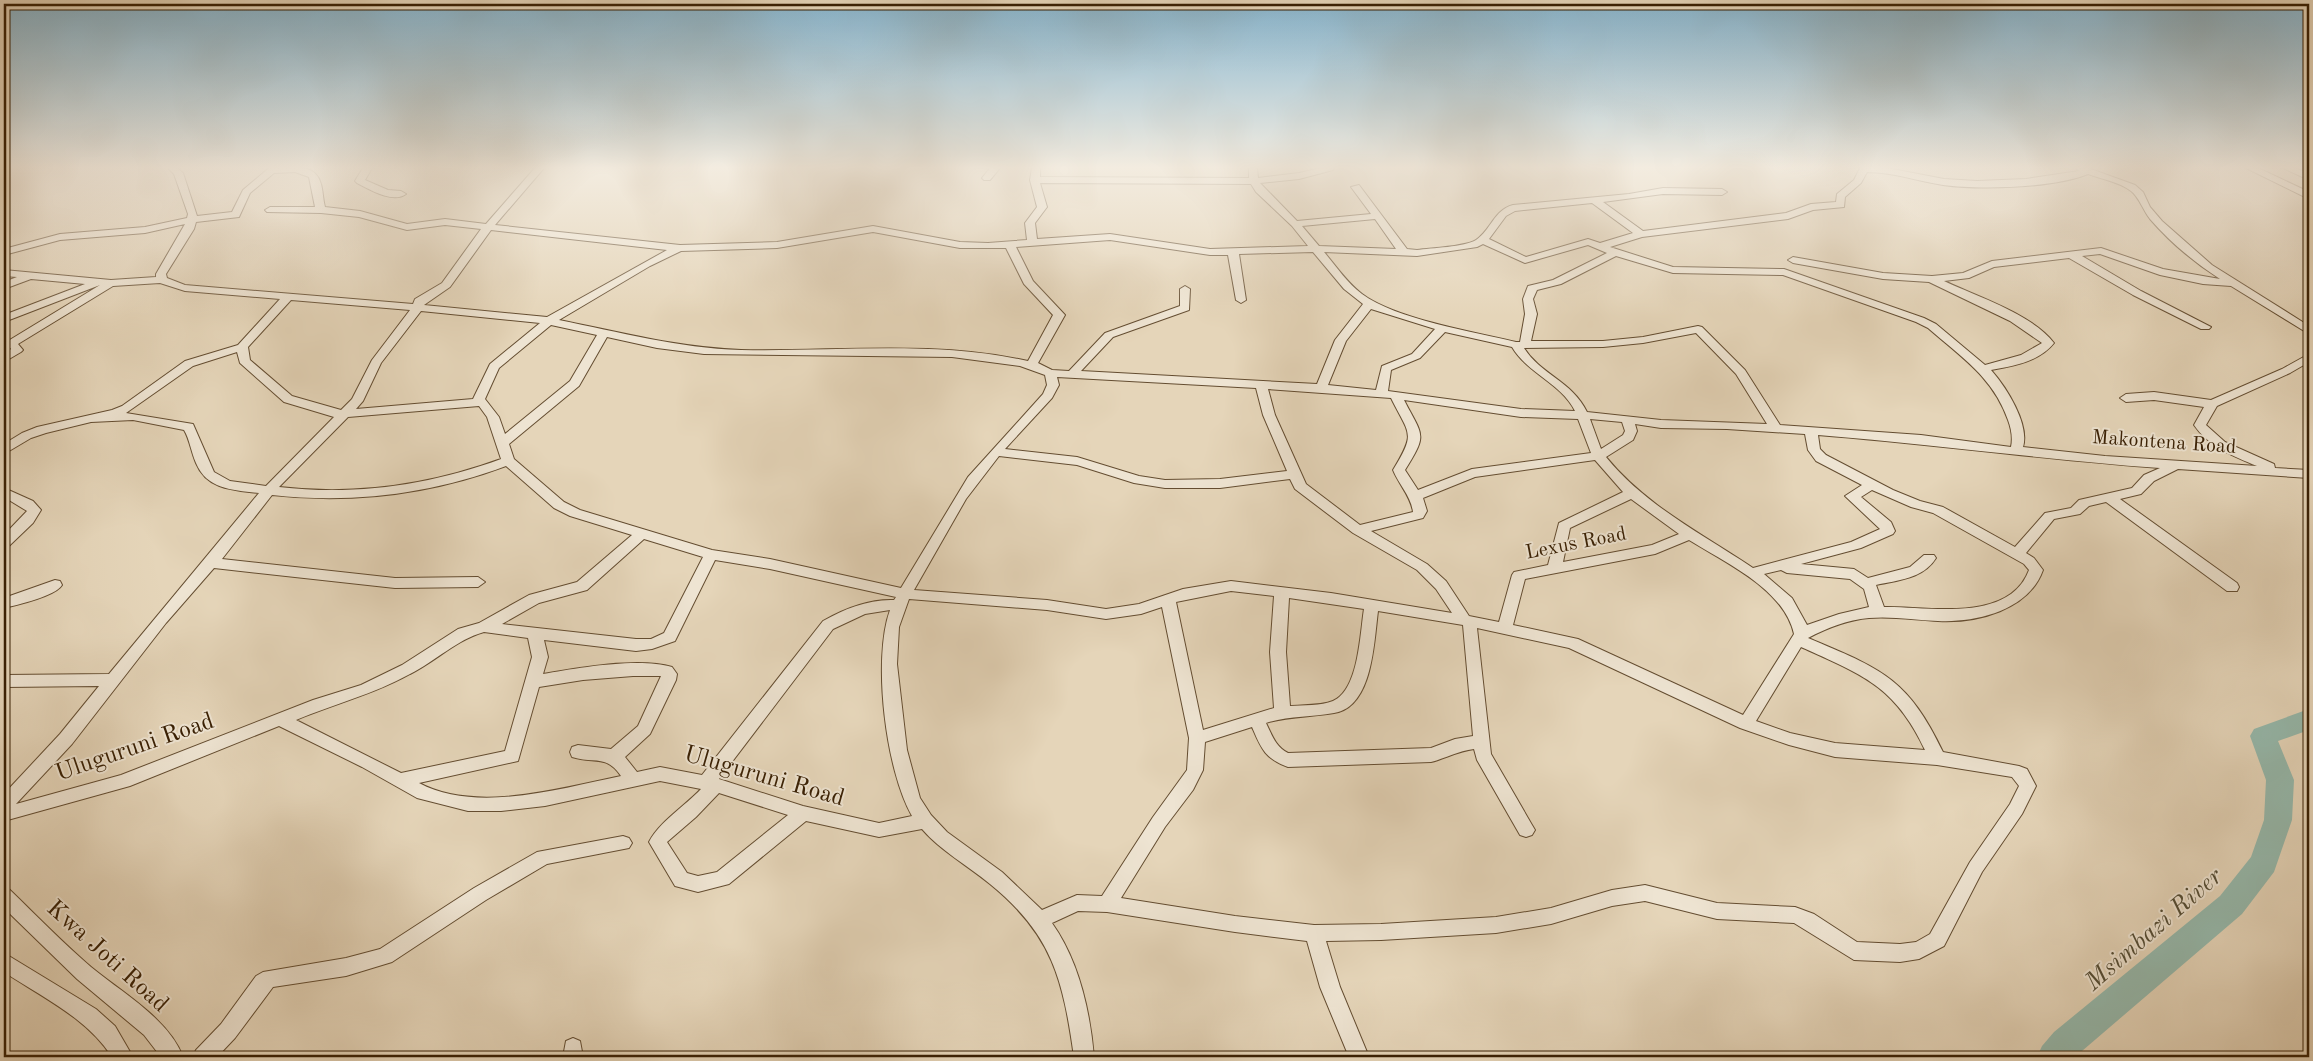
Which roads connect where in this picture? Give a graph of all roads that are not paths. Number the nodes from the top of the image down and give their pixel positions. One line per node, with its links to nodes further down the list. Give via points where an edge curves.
1 (213, 218): 12 (street)
2 (376, 218): 14 (street, via 407,228 441,221)
3 (496, 218): 14 (street)
4 (1034, 218): 17 (street, via 1030,223)
5 (1288, 218): 13 (street)
6 (1363, 218): 13 (street)
7 (1380, 218): 24 (street)
8 (1500, 218): 16 (street)
9 (1618, 218): 15 (street)
10 (1776, 218): 15 (street)
11 (2155, 218): 33 (street, via 2208,267)
12 (191, 220): 22 (street, via 145,230 60,238); 31 (street, via 189,229 161,274)
13 (1295, 224): 21 (street)
14 (488, 227): 20 (street); 39 (street, via 446,285 419,301)
15 (1641, 234): 19 (street)
16 (1483, 240): 19 (street, via 1525,260 1583,243); 24 (street, via 1468,246)
17 (1032, 243): 18 (street); 23 (street, via 1110,237 1191,251)
18 (1010, 245): 20 (street, via 960,244 874,229 777,245); 50 (street, via 1028,282 1059,315)
19 (1601, 246): 25 (street)
20 (680, 248): 41 (street)
21 (1316, 249): 23 (street); 24 (street); 38 (street, via 1348,287)
22 (4, 252)
23 (1233, 252): 37 (street)
24 (1405, 253)
25 (1615, 253): 46 (street, via 1556,282 1532,288 1528,299 1530,314); 51 (street, via 1673,270 1784,272 1920,320 1932,326)
26 (2072, 255): 30 (street, via 1992,264 1965,276); 33 (street, via 2101,250 2160,272); 42 (street)
27 (1793, 260): 30 (street, via 1883,276)
28 (4, 273): 29 (street)
29 (32, 275): 32 (street); 34 (street)
30 (1932, 279): 51 (street, via 2026,326 2048,343 2031,356)
31 (162, 280): 32 (street); 36 (street, via 184,288)
32 (105, 282): 40 (street); 49 (street, via 12,343 18,350)
33 (2232, 283): 44 (street)
34 (4, 286)
35 (1185, 289): 52 (street, via 1185,308 1118,330)
36 (289, 296): 39 (street); 47 (street)
37 (1241, 300)
38 (1369, 304): 43 (street); 55 (street, via 1341,340)
39 (418, 307): 41 (street); 61 (street, via 376,362 361,395)
40 (4, 320)
41 (550, 320): 45 (street); 59 (street, via 494,366)
42 (2205, 327)
43 (1442, 328): 46 (street); 56 (street, via 1416,356 1386,368)
44 (2309, 331)
45 (604, 332): 50 (street, via 702,351 925,352); 67 (street, via 575,383)
46 (1520, 345): 62 (street, via 1524,358 1570,395); 65 (street, via 1622,342 1698,329 1741,372)
47 (242, 347): 61 (street, via 244,361 288,399 329,413); 63 (street, via 184,366 139,403)
48 (2309, 357): 60 (street)
49 (4, 359)
50 (1031, 365): 53 (street)
51 (1980, 369): 69 (street, via 1993,380 2010,410 2020,437)
52 (1074, 372): 53 (street); 54 (street, via 1128,379)
53 (1050, 373): 70 (street, via 1053,385 1048,395)
54 (1261, 384): 55 (street); 75 (street, via 1268,415)
55 (1322, 388): 56 (street)
56 (1381, 394): 57 (street)
57 (1396, 395): 62 (street, via 1486,409); 82 (street, via 1415,434 1414,445 1400,470)
58 (2126, 398): 60 (street, via 2154,396)
59 (478, 402): 61 (street); 67 (street, via 485,404)
60 (2212, 404): 74 (street, via 2200,425 2203,431 2219,443)
61 (345, 414): 79 (street)
62 (1582, 416): 64 (street); 71 (street)
63 (94, 419): 68 (street, via 36,432); 79 (street, via 133,416 189,427 207,472 216,480)
64 (1628, 419): 65 (street, via 1662,424); 71 (street, via 1629,437)
65 (1776, 429): 66 (street)
66 (1811, 432): 69 (street); 77 (street, via 1815,453)
67 (502, 443): 72 (street)
68 (5, 447)
69 (2016, 450): 73 (street, Makontena Road)
70 (997, 452): 75 (street, via 1068,460 1158,484 1220,484); 101 (street, via 964,493)
71 (1598, 456): 81 (street); 82 (street, via 1472,473)
72 (508, 461): 79 (street, via 470,475 410,488 364,493); 85 (street, via 558,505)
73 (2177, 465): 74 (street, Makontena Road); 83 (street, via 2149,478 2136,491)
74 (2277, 471): 76 (street, Makontena Road)
75 (1294, 474): 84 (street, via 1308,494)
76 (2304, 474): 78 (street)
77 (1872, 486): 88 (street, via 1918,506 1932,507); 93 (street, via 1852,496 1886,525 1888,531 1856,545)
78 (2309, 487)
79 (268, 491): 91 (street)
80 (4, 492): 87 (street, via 34,510)
81 (1632, 493): 86 (street); 92 (street, via 1564,526)
82 (1416, 496): 84 (street, via 1418,515)
83 (2108, 498): 88 (street, via 2084,503 2075,511 2050,516); 98 (street)
84 (1358, 530): 105 (street, via 1422,567 1441,585)
85 (643, 534): 89 (street); 106 (street, Uluguruni Road, via 582,586 534,599)
86 (1691, 534): 92 (street, Lexus Road, via 1655,549); 94 (street)
87 (4, 543)
88 (2017, 554): 104 (street, via 2036,570 2022,595 2012,602 1966,615)
89 (711, 555): 101 (street, via 770,564); 108 (street, via 670,637 661,642 636,645)
90 (1929, 558): 96 (street, via 1915,570)
91 (211, 563): 95 (street, via 395,584); 110 (street)
92 (1555, 567): 107 (street, Lexus Road, via 1519,575)
93 (1779, 567): 94 (street); 96 (street, via 1854,574)
94 (1751, 573): 109 (street, via 1785,600 1801,622)
95 (478, 582)
96 (1866, 583): 104 (street)
97 (55, 585): 102 (street)
98 (2232, 587)
99 (1282, 591): 100 (street, via 1230,586 1198,590); 103 (street); 113 (street, via 1276,635)
100 (1168, 599): 101 (street, via 1141,609 1106,614 1047,605); 117 (street)
101 (902, 600): 124 (street, via 840,618 828,625); 128 (street, via 892,628 889,663 899,760 914,805)
102 (4, 603)
103 (1372, 605): 105 (street); 113 (street, via 1361,677 1349,698 1336,707)
104 (1878, 612): 109 (street, via 1838,618)
105 (1467, 621): 107 (street); 118 (street, via 1480,708)
106 (484, 627): 108 (street); 115 (street, Uluguruni Road, via 463,632 407,669 367,689)
107 (1505, 628): 116 (street, via 1573,643)
108 (535, 633): 112 (street, via 540,657)
109 (1801, 637): 116 (street); 121 (street, via 1868,672 1902,698 1919,722)
110 (112, 680): 111 (street); 125 (street, via 45,762)
111 (4, 681)
112 (533, 682): 120 (street, via 613,670 667,671 668,680 644,730); 123 (street, via 512,756)
113 (1283, 714): 114 (street)
114 (1256, 719): 117 (street); 118 (street, via 1272,752 1277,758 1288,760 1431,755 1454,745)
115 (281, 720): 123 (street, Uluguruni Road); 127 (street, Uluguruni Road, via 124,781)
116 (1746, 724): 121 (street, via 1835,750)
117 (1197, 738): 132 (street, via 1194,770 1187,785 1159,822)
118 (1480, 742): 129 (street, via 1483,755)
119 (578, 752): 120 (street)
120 (614, 757): 122 (street, via 624,763)
121 (1937, 758): 134 (street, via 2013,771 2021,774 2028,786 1976,867 1936,940 1919,950 1900,953 1854,951 1795,915 1717,911 1645,893 1612,898 1551,916 1496,925)
122 (632, 779): 123 (street, Uluguruni Road, via 546,799 501,804 468,804 423,793); 124 (street, Uluguruni Road, via 660,774)
123 (399, 780)
124 (711, 784): 126 (street, Uluguruni Road); 126 (street, via 690,812 658,842 681,880 688,883 723,878)
125 (4, 805)
126 (803, 813): 128 (street, Uluguruni Road, via 879,830)
127 (4, 814)
128 (926, 821): 133 (street, via 1021,897)
129 (1526, 830)
130 (623, 843): 138 (street, via 543,857 385,956 346,967 270,978 228,1032)
131 (4, 896): 137 (street, Kwa Joti Road, via 84,974 151,1028)
132 (1107, 904): 133 (street, via 1078,902); 134 (street)
133 (1040, 919): 139 (street, via 1069,972 1078,1008)
134 (1314, 933): 140 (street, via 1330,987)
135 (4, 962): 136 (street, via 89,1016 108,1033)
136 (123, 1057)
137 (173, 1057)
138 (203, 1057)
139 (1084, 1057)
140 (1359, 1057)

